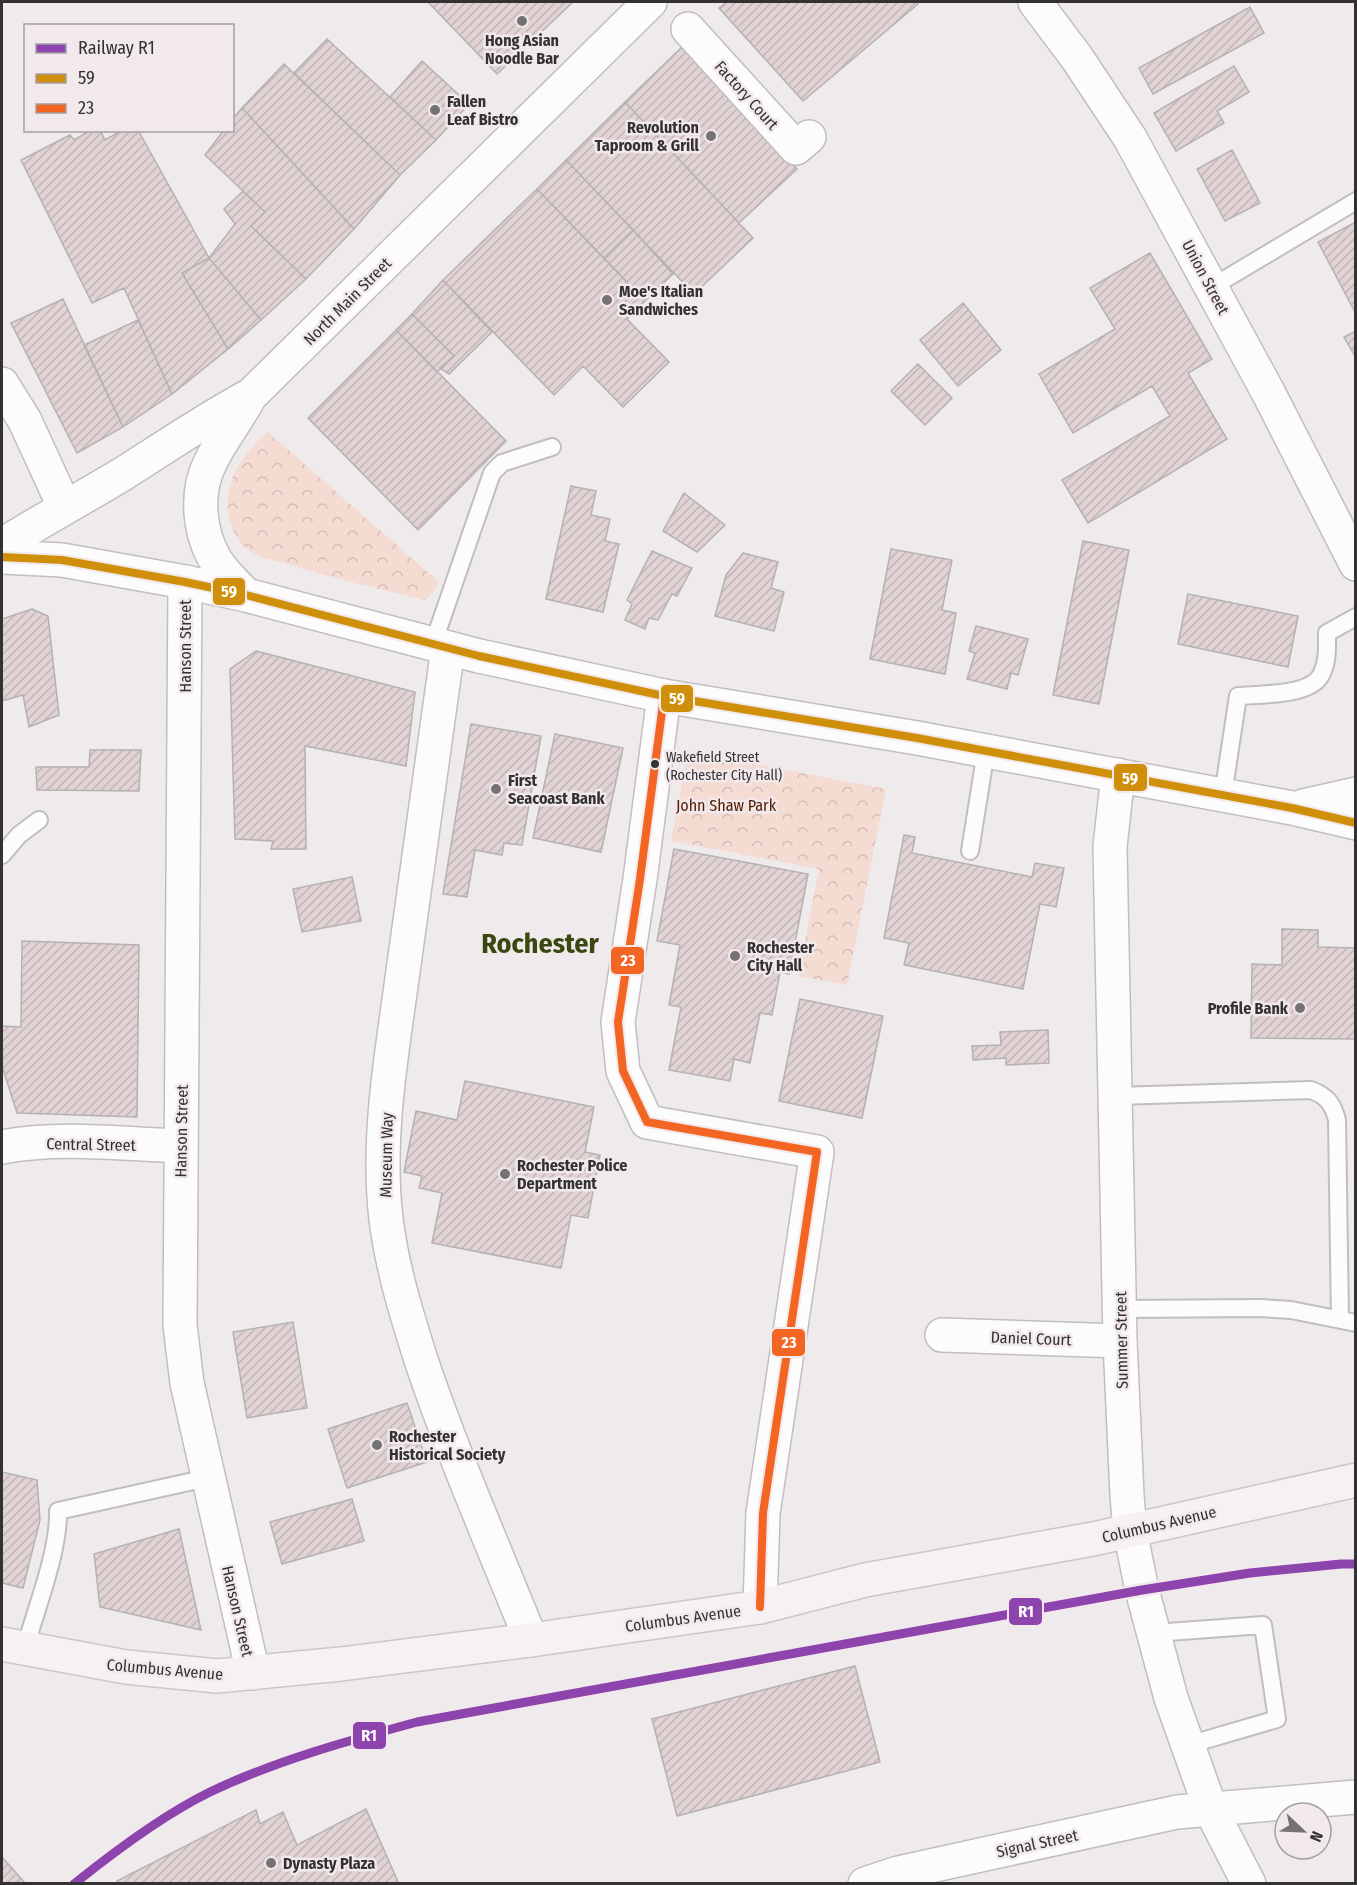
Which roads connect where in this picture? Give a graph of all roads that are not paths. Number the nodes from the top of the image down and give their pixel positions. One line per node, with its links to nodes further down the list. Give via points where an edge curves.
1 (650, 2): 8 (street, North Main Street)
2 (1035, 2): 6 (street, Union Street, via 1130,138)
3 (688, 30): 4 (street, Factory Court, via 796,148)
4 (808, 137)
5 (1356, 201): 6 (lane)
6 (1212, 287): 13 (street, Union Street)
7 (2, 384): 10 (street, via 25,421)
8 (251, 395): 10 (street, North Main Street); 15 (street, via 209,465 201,489 204,532 210,549)
9 (552, 447): 17 (lane, via 502,463 492,473)
10 (64, 506): 11 (street, North Main Street)
11 (2, 546)
12 (2, 557): 14 (street, via 62,560)
13 (1356, 564)
14 (185, 582): 15 (street); 29 (street, Hanson Street)
15 (246, 595): 17 (street)
16 (1356, 616): 22 (lane, via 1327,633 1326,660 1312,686 1238,696)
17 (440, 646): 18 (street); 40 (street, Museum Way, via 383,1139 386,1221 394,1267 444,1428)
18 (664, 696): 19 (street); 38 (street, via 618,1022 623,1071 647,1122 817,1152 763,1513)
19 (986, 751): 20 (street); 26 (lane)
20 (1118, 776): 22 (street); 28 (street, Summer Street, via 1110,846)
21 (1356, 794): 23 (street)
22 (1223, 795): 23 (street)
23 (1292, 808): 25 (street)
24 (39, 819): 27 (lane)
25 (1356, 823)
26 (970, 851)
27 (2, 855)
28 (1116, 1095): 31 (street, Summer Street); 32 (lane, via 1311,1090 1323,1095 1333,1105 1337,1120)
29 (181, 1146): 30 (street, Central Street, via 79,1142); 35 (street, Hanson Street, via 180,1325 187,1383)
30 (2, 1147)
31 (1120, 1309): 32 (lane, via 1260,1308); 34 (street, Summer Street)
32 (1348, 1321)
33 (942, 1335): 34 (street, Daniel Court)
34 (1120, 1341): 37 (street, Summer Street)
35 (207, 1478): 41 (lane, via 58,1511 54,1548); 42 (street, Hanson Street)
36 (1356, 1480): 37 (main road, Columbus Avenue)
37 (1130, 1531): 38 (main road, Columbus Avenue, via 865,1580); 39 (street, Summer Street)
38 (760, 1606): 40 (main road, Columbus Avenue)
39 (1154, 1633): 43 (street, Summer Street); 43 (lane, via 1263,1625 1277,1719)
40 (531, 1640): 42 (main road, Columbus Avenue)
41 (13, 1646): 42 (main road, Columbus Avenue, via 178,1673)
42 (253, 1673)
43 (1188, 1745): 45 (street, Summer Street)
44 (1356, 1797): 45 (street, Signal Street)
45 (1211, 1810): 46 (street, Signal Street, via 1161,1816); 47 (street, Summer Street)
46 (864, 1884)
47 (1249, 1884)

